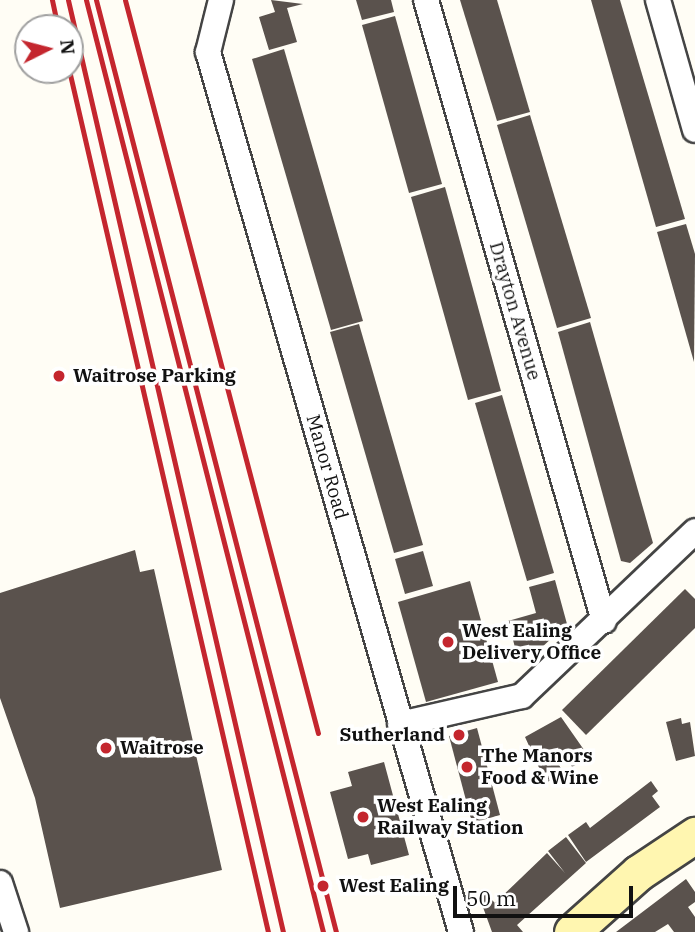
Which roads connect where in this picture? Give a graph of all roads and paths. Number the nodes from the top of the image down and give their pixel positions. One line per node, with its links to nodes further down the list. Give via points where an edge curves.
1 (220, 0): 7 (street, Manor Road, via 208,52)
2 (426, 0): 6 (street, Drayton Avenue)
3 (657, 0): 4 (street)
4 (695, 130)
5 (695, 531): 6 (street)
6 (604, 621): 7 (street, via 522,696)
7 (400, 724): 11 (street, Manor Road)
8 (695, 835): 12 (main road, via 638,873)
9 (0, 883): 10 (street)
10 (16, 932)
11 (461, 932)
12 (572, 932)

